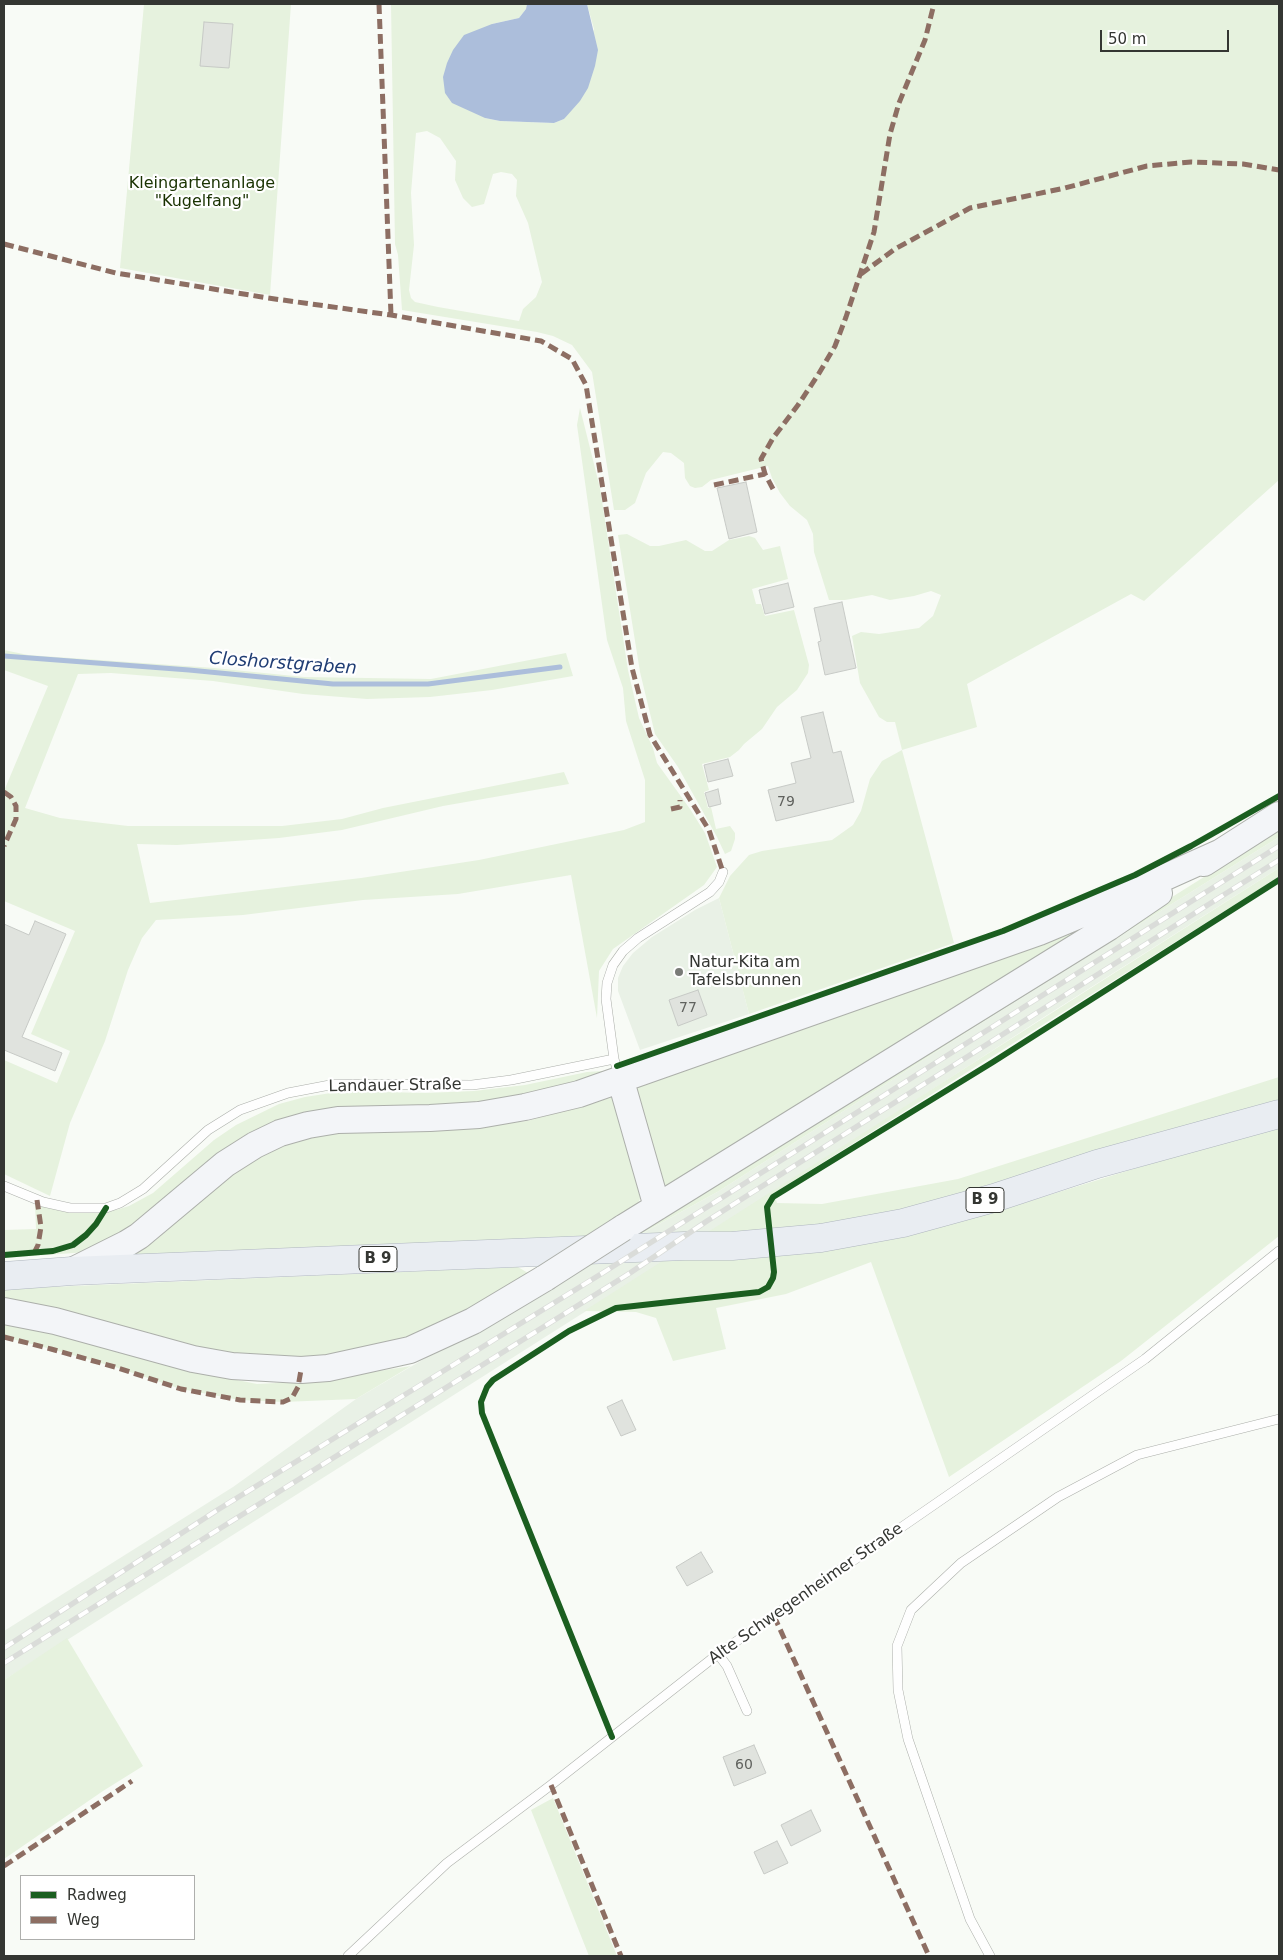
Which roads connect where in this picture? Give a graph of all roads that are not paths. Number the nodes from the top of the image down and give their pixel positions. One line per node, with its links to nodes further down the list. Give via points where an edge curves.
1 (1279, 815): 2 (main road)
2 (1219, 853): 4 (main road, via 1039,932); 7 (main road, via 1109,927)
3 (723, 872): 4 (lane, via 710,892 638,938 612,965 606,983 606,999)
4 (618, 1070): 6 (lane, Landauer Straße, via 472,1085 335,1084 288,1093 240,1110 208,1130 143,1189 106,1208 70,1208 43,1202); 7 (main road); 9 (main road, via 579,1094 534,1105 479,1115 338,1120 280,1133 225,1164 139,1236)
5 (1279, 1114): 9 (main road, B 9, via 1097,1164 994,1198 903,1223 821,1238 732,1246)
6 (4, 1186)
7 (657, 1207): 11 (main road, bridge, via 473,1321 410,1350 328,1368 300,1370 232,1366)
8 (1279, 1251): 13 (lane, Alte Schwegenheimer Straße, via 1145,1358)
9 (72, 1271): 10 (main road)
10 (4, 1276)
11 (4, 1311)
12 (1279, 1420): 16 (lane, via 1137,1455 1058,1498 961,1564 911,1610 897,1646 898,1690 908,1738 970,1919)
13 (718, 1654): 14 (lane, via 727,1666); 15 (lane, Alte Schwegenheimer Straße, via 447,1863)
14 (747, 1711)
15 (348, 1956)
16 (990, 1956)

